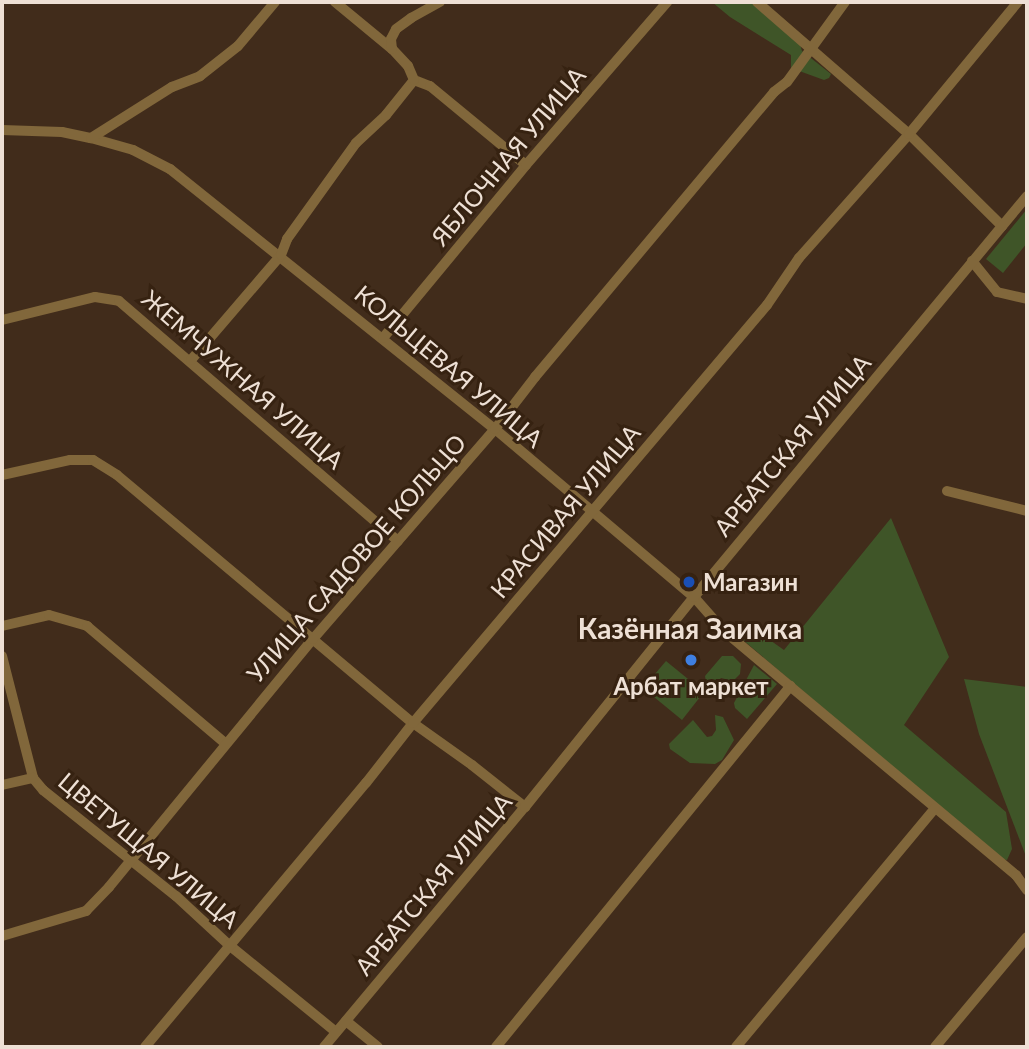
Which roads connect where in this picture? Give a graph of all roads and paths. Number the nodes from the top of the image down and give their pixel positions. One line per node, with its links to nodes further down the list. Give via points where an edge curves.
1 (275, 2): 13 (street, via 238,46 212,68)
2 (335, 2): 8 (street)
3 (440, 2): 8 (street, via 396,29)
4 (667, 2): 14 (street, ЯБЛОЧНАЯ УЛИЦА)
5 (757, 2): 9 (street)
6 (845, 2): 9 (street, УЛИЦА САДОВОЕ КОЛЬЦО)
7 (1018, 2): 12 (street, КРАСИВАЯ УЛИЦА)
8 (391, 49): 10 (street, via 408,66)
9 (812, 51): 12 (street); 23 (street, УЛИЦА САДОВОЕ КОЛЬЦО)
10 (414, 80): 14 (street, via 430,86); 17 (street, via 356,144 287,239)
11 (2, 130): 13 (street, КОЛЬЦЕВАЯ УЛИЦА)
12 (909, 134): 16 (street); 27 (street, КРАСИВАЯ УЛИЦА, via 799,258 767,305)
13 (92, 138): 17 (street, КОЛЬЦЕВАЯ УЛИЦА, via 132,150 170,169)
14 (526, 165): 21 (street, ЯБЛОЧНАЯ УЛИЦА)
15 (1027, 195): 16 (street, АРБАТСКАЯ УЛИЦА)
16 (1002, 226): 18 (street, АРБАТСКАЯ УЛИЦА)
17 (281, 255): 21 (street, КОЛЬЦЕВАЯ УЛИЦА); 22 (street)
18 (972, 261): 19 (street, via 997,292); 29 (street, АРБАТСКАЯ УЛИЦА)
19 (1027, 299)
20 (2, 320): 22 (street, ЖЕМЧУЖНАЯ УЛИЦА, via 107,298 119,301)
21 (383, 338): 23 (street, КОЛЬЦЕВАЯ УЛИЦА)
22 (191, 360): 28 (street, ЖЕМЧУЖНАЯ УЛИЦА)
23 (495, 429): 27 (street, КОЛЬЦЕВАЯ УЛИЦА); 28 (street, УЛИЦА САДОВОЕ КОЛЬЦО)
24 (2, 475): 31 (street, via 70,460 93,460 117,475)
25 (947, 491): 26 (street)
26 (1027, 512)
27 (590, 513): 29 (street, КОЛЬЦЕВАЯ УЛИЦА); 34 (street, КРАСИВАЯ УЛИЦА)
28 (398, 541): 31 (street, УЛИЦА САДОВОЕ КОЛЬЦО)
29 (694, 597): 33 (street, КОЛЬЦЕВАЯ УЛИЦА, via 724,631); 38 (street, АРБАТСКАЯ УЛИЦА)
30 (2, 626): 35 (street, via 49,615 87,626)
31 (313, 639): 34 (street); 35 (street, УЛИЦА САДОВОЕ КОЛЬЦО)
32 (2, 656): 36 (street, ЦВЕТУЩАЯ УЛИЦА)
33 (790, 686): 39 (street, КОЛЬЦЕВАЯ УЛИЦА); 50 (street)
34 (413, 723): 38 (street); 44 (street, КРАСИВАЯ УЛИЦА)
35 (225, 743): 40 (street, УЛИЦА САДОВОЕ КОЛЬЦО)
36 (33, 778): 37 (street); 40 (street, ЦВЕТУЩАЯ УЛИЦА)
37 (2, 785)
38 (525, 807): 45 (street, АРБАТСКАЯ УЛИЦА)
39 (934, 809): 41 (street, КОЛЬЦЕВАЯ УЛИЦА, via 1016,875); 51 (street)
40 (131, 861): 42 (street, УЛИЦА САДОВОЕ КОЛЬЦО, via 86,911); 44 (street, ЦВЕТУЩАЯ УЛИЦА)
41 (1027, 890)
42 (2, 936)
43 (1027, 937): 52 (street)
44 (229, 945): 46 (street, ЦВЕТУЩАЯ УЛИЦА); 47 (street, КРАСИВАЯ УЛИЦА)
45 (346, 1021): 46 (street, АРБАТСКАЯ УЛИЦА); 49 (street)
46 (336, 1032): 48 (street, АРБАТСКАЯ УЛИЦА)
47 (145, 1047)
48 (324, 1047)
49 (378, 1047)
50 (496, 1047)
51 (736, 1047)
52 (935, 1047)

